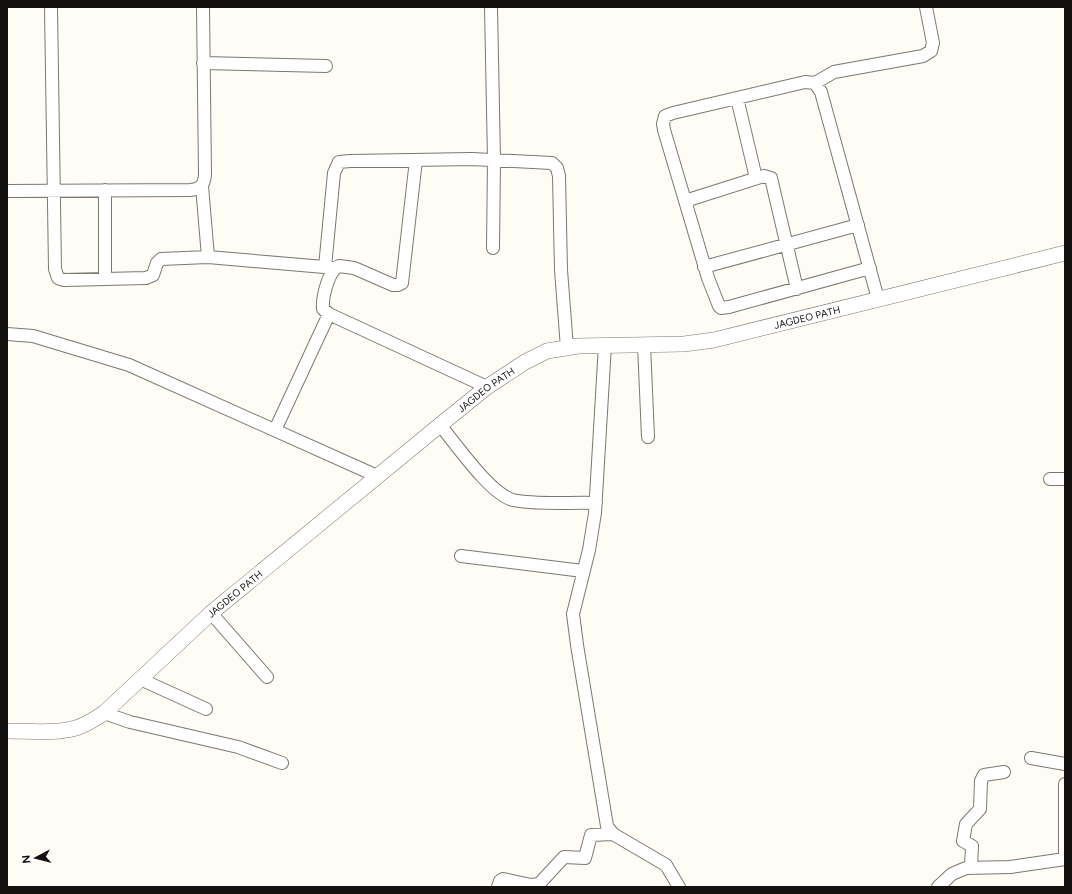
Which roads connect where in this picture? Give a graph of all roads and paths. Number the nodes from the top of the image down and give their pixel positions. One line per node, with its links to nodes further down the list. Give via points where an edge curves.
1 (51, 7): 13 (street)
2 (203, 7): 5 (street)
3 (491, 7): 10 (street)
4 (926, 7): 7 (street, via 933,43 928,54 834,72)
5 (203, 63): 6 (street); 12 (street, via 205,175)
6 (326, 66)
7 (815, 83): 8 (street, via 806,82); 17 (street, via 821,92)
8 (737, 98): 11 (street); 16 (street, via 673,113 664,120 664,130)
9 (416, 160): 10 (street); 22 (street, via 350,160 337,164 334,173); 22 (street, via 402,283 393,285 347,266)
10 (494, 160): 19 (street); 32 (street, via 548,162 557,168)
11 (756, 178): 16 (street); 18 (street, via 767,176 773,180)
12 (202, 186): 14 (street, via 190,190); 21 (street)
13 (54, 190): 14 (street); 15 (street); 25 (street, via 56,276 64,280)
14 (105, 190): 25 (street)
15 (7, 191)
16 (685, 201): 23 (street)
17 (858, 225): 18 (street); 24 (street)
18 (786, 244): 23 (street); 26 (street)
19 (493, 248)
20 (1065, 253): 27 (main road, JAGDEO PATH)
21 (208, 257): 22 (street); 25 (street, via 161,259 153,275 146,278)
22 (331, 267): 28 (street, via 323,300 324,309)
23 (704, 267): 26 (street, via 721,308)
24 (870, 268): 26 (street); 27 (street)
25 (105, 279)
26 (796, 289)
27 (878, 299): 30 (main road, JAGDEO PATH, via 714,340 684,344)
28 (329, 314): 33 (street); 35 (street)
29 (7, 334): 35 (street, via 32,336 129,365)
30 (644, 344): 31 (main road, JAGDEO PATH); 36 (street)
31 (605, 345): 32 (main road, JAGDEO PATH); 40 (street)
32 (567, 348): 33 (main road, JAGDEO PATH, via 541,354)
33 (487, 387): 34 (main road, JAGDEO PATH)
34 (440, 425): 37 (main road, JAGDEO PATH); 40 (street, via 491,486 512,500)
35 (275, 430): 37 (street)
36 (648, 437)
37 (377, 476): 43 (main road, JAGDEO PATH)
38 (1050, 479): 39 (street)
39 (1065, 479)
40 (596, 503): 42 (street, via 593,533)
41 (461, 556): 42 (street)
42 (583, 570): 54 (street, via 573,614 574,628 606,820)
43 (211, 613): 44 (street); 45 (main road, JAGDEO PATH)
44 (267, 677)
45 (140, 679): 46 (street); 47 (main road, JAGDEO PATH)
46 (206, 709)
47 (104, 713): 48 (main road, JAGDEO PATH, via 76,728 45,732); 50 (street, via 130,722 238,747)
48 (7, 730)
49 (1031, 758): 51 (street)
50 (282, 763)
51 (1065, 764)
52 (1004, 772): 56 (street, via 984,775 981,781 982,799 979,811 966,825 963,841 972,846)
53 (1065, 784): 55 (street)
54 (613, 834): 57 (street, via 591,835 585,858 564,856 539,884 531,885 503,879); 58 (street, via 666,865)
55 (1065, 859): 56 (street, via 1010,867)
56 (971, 868): 59 (street, via 957,870)
57 (498, 887)
58 (679, 887)
59 (938, 887)

